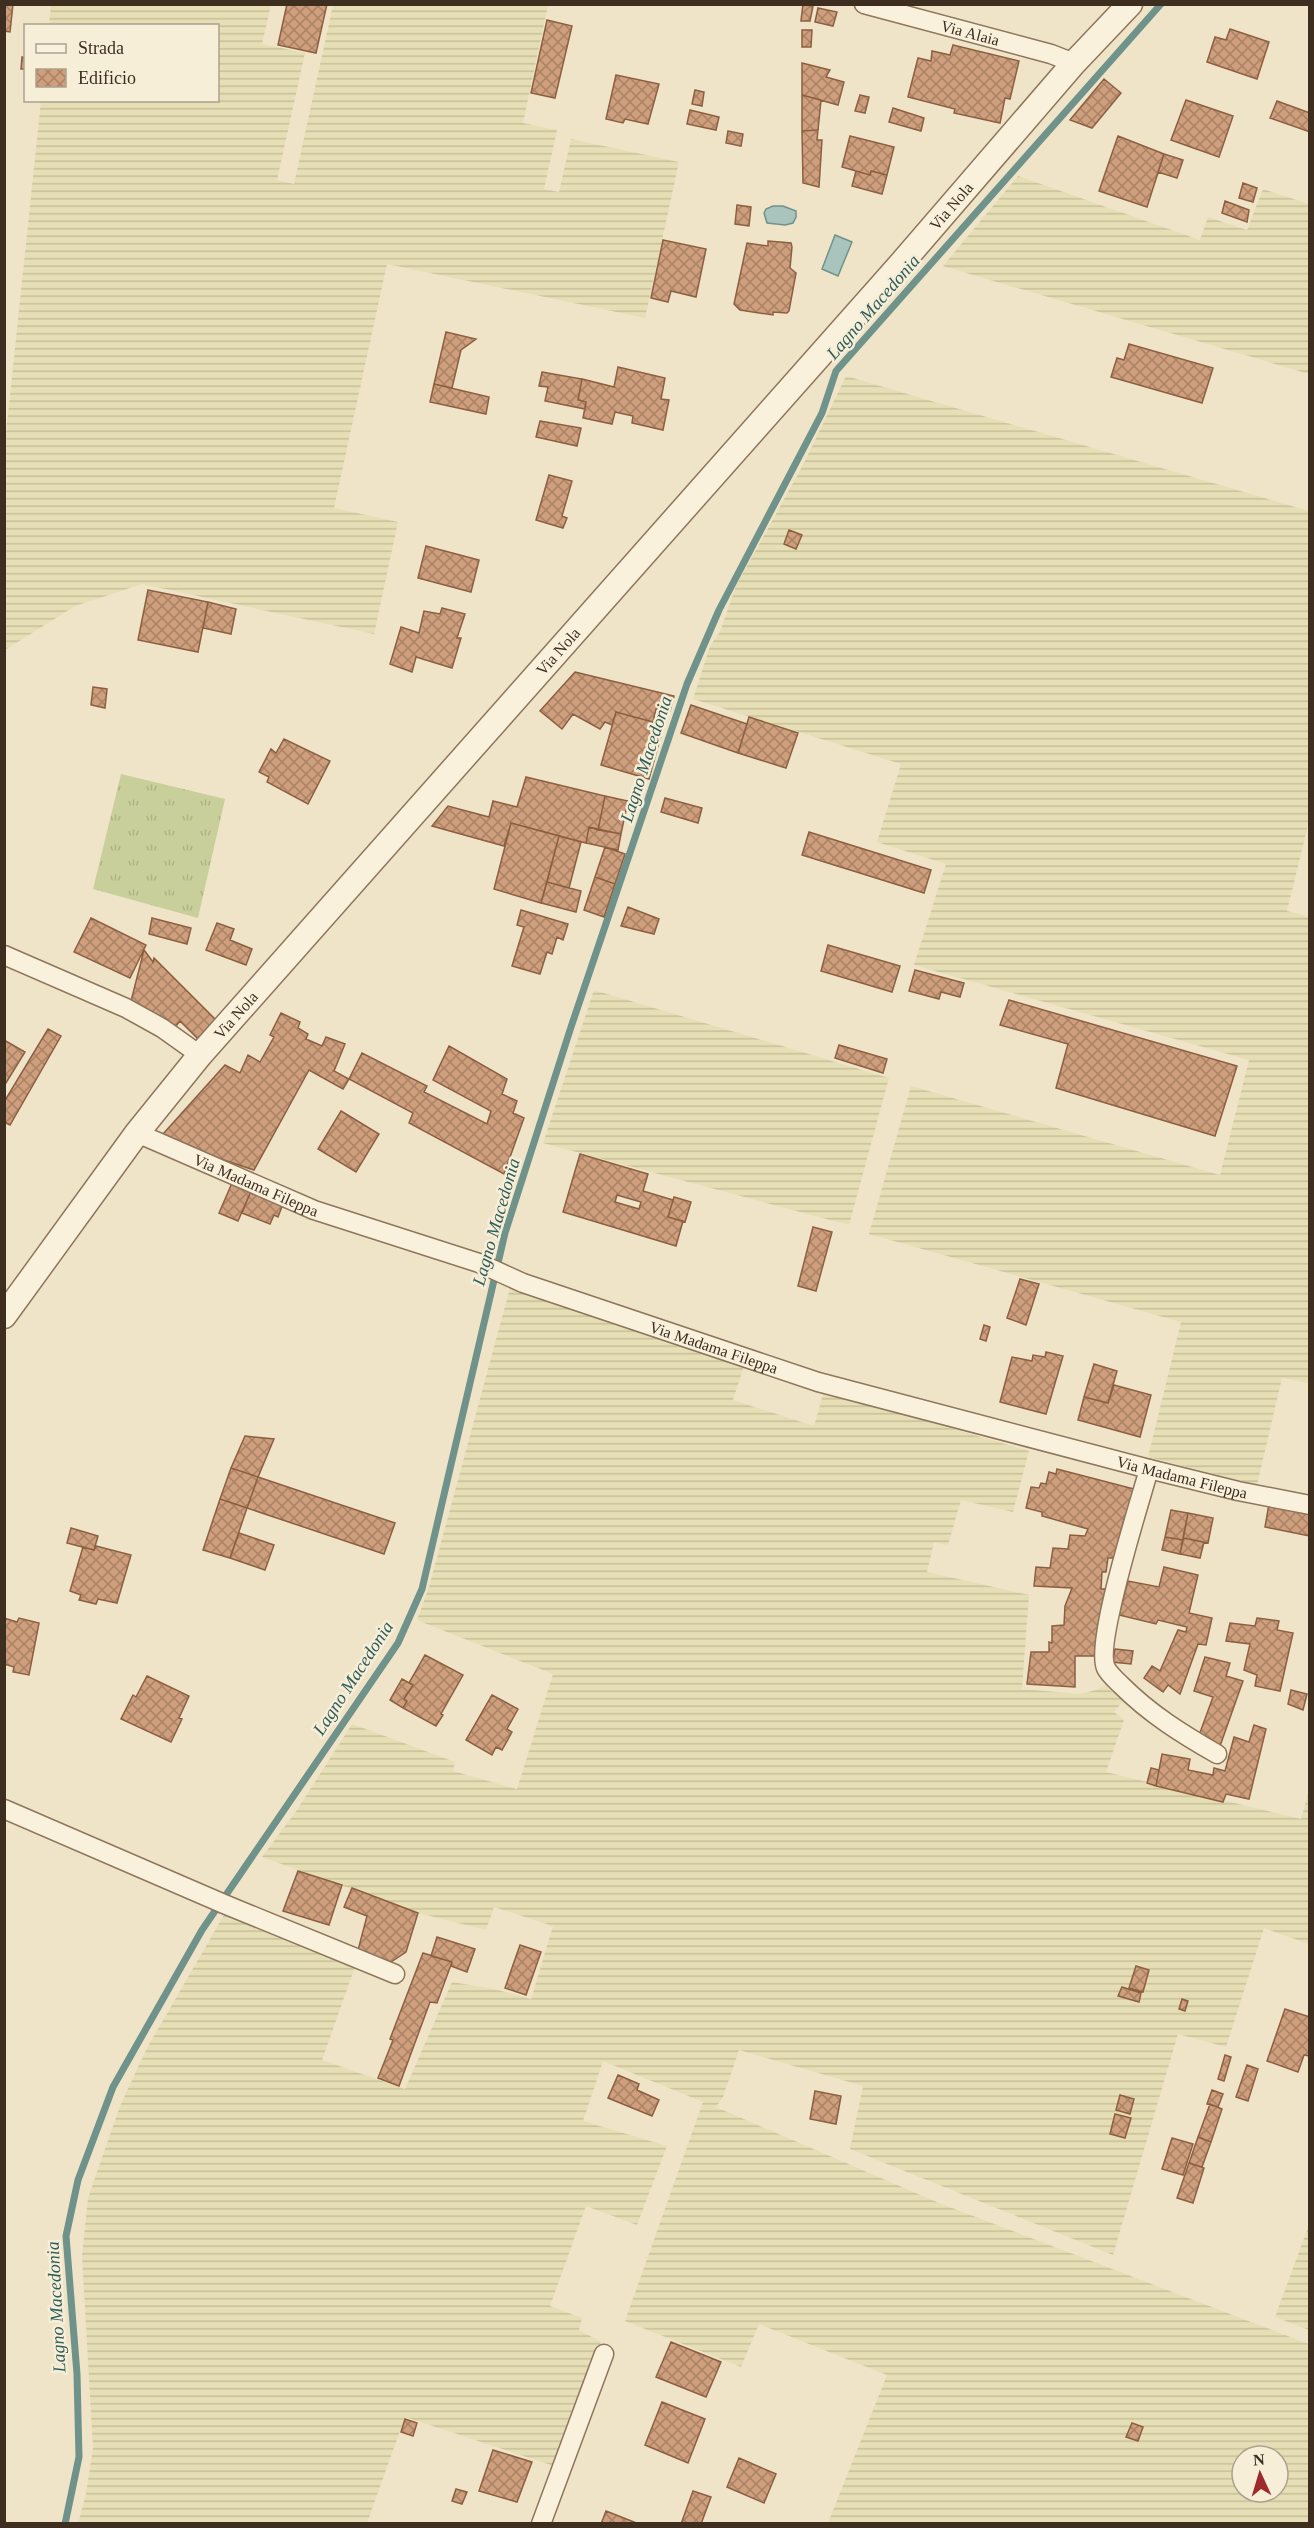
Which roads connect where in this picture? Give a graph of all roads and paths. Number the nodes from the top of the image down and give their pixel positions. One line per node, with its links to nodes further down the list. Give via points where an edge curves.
1 (864, 4): 3 (street, Via Alaia)
2 (1130, 4): 3 (street, Via Nola)
3 (1074, 63): 5 (street, Via Nola)
4 (4, 955): 5 (street, via 126,1008)
5 (200, 1055): 6 (street, Via Nola)
6 (137, 1133): 7 (street, Via Nola); 8 (street, Via Madama Fileppa, via 314,1210 479,1263 523,1283 685,1338 818,1382)
7 (4, 1316)
8 (1149, 1469): 9 (street, Via Madama Fileppa); 10 (street, via 1117,1583 1102,1658 1107,1670 1144,1708)
9 (1310, 1505)
10 (1217, 1754)
11 (4, 1809): 12 (street)
12 (395, 1974)
13 (604, 2354): 14 (street)
14 (541, 2523)

